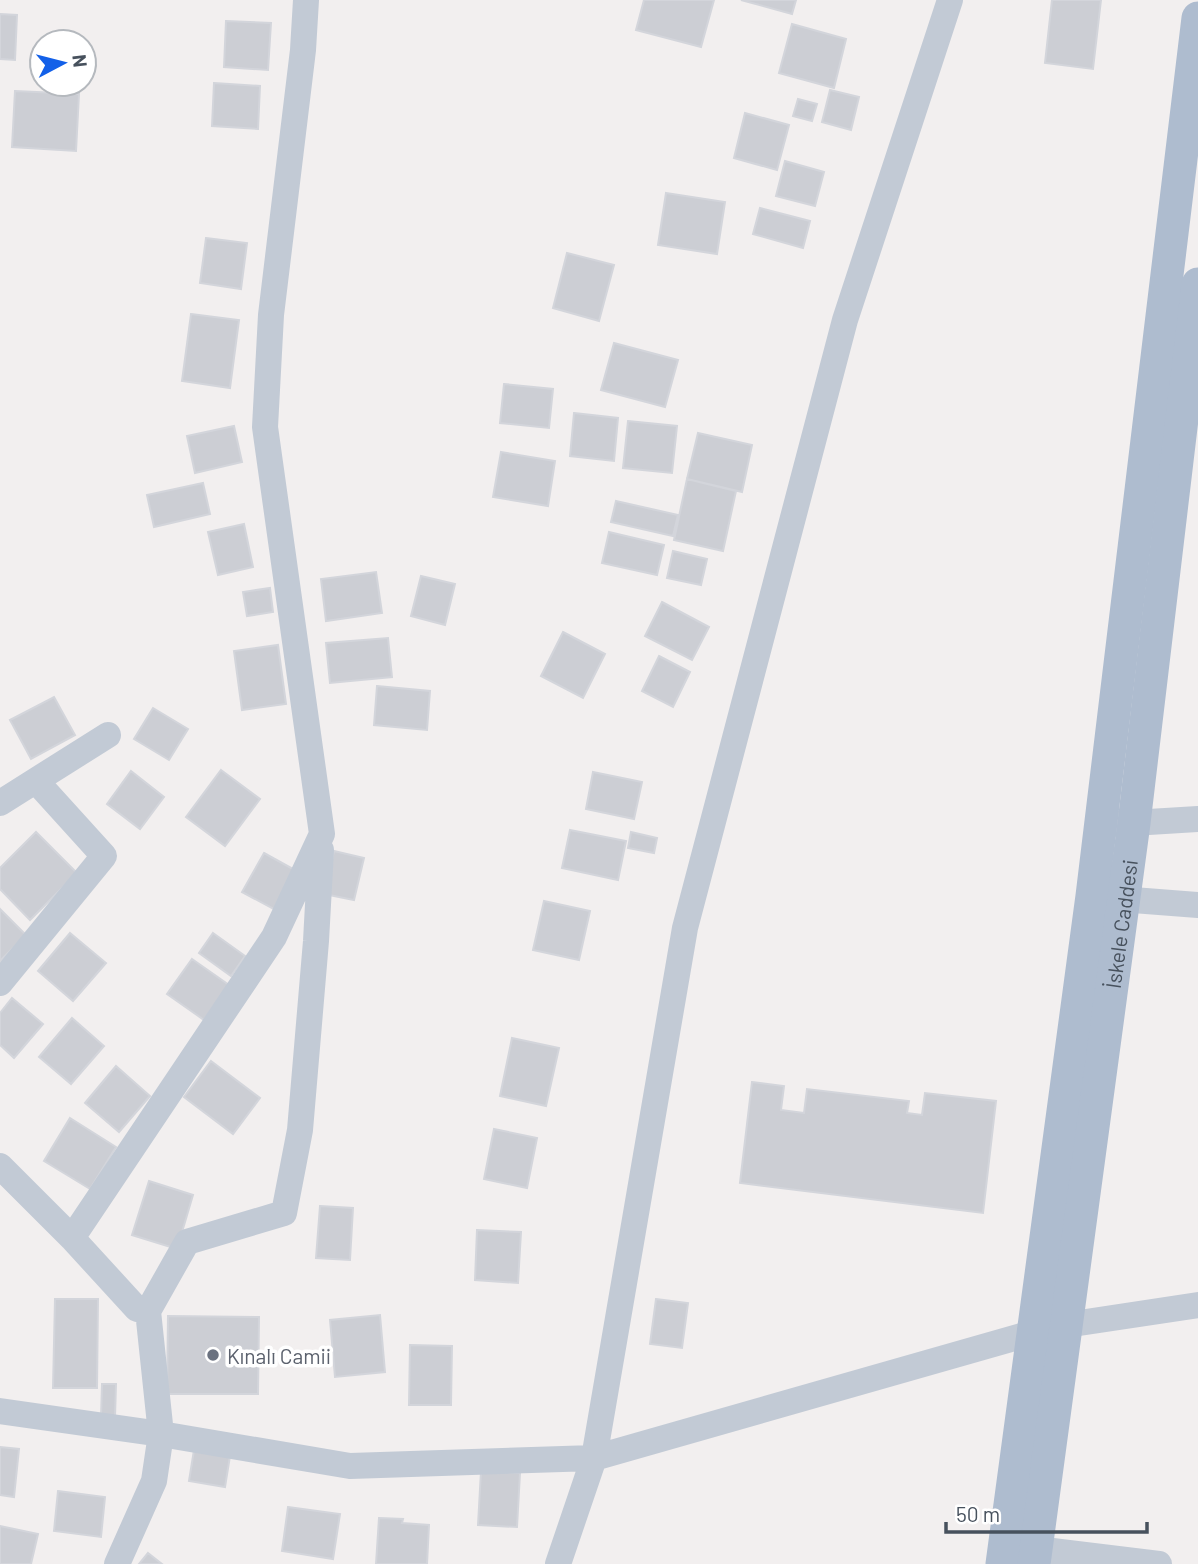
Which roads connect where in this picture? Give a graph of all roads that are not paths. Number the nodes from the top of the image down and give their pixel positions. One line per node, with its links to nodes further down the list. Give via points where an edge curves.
1 (306, 0): 11 (street, via 271,315 265,427)
2 (950, 0): 24 (street, via 845,320 685,928)
3 (1198, 18): 10 (main road)
4 (1198, 284): 9 (main road, İskele Caddesi)
5 (108, 735): 6 (street)
6 (36, 781): 7 (street); 15 (street, via 104,856)
7 (0, 803)
8 (1198, 819): 9 (street)
9 (1134, 823): 10 (street); 13 (main road, İskele Caddesi)
10 (1100, 824): 12 (main road)
11 (322, 834): 17 (street, via 274,937); 19 (street, via 300,1130 284,1213 187,1242)
12 (1091, 896): 13 (street); 21 (main road)
13 (1124, 899): 14 (street); 20 (main road, İskele Caddesi)
14 (1198, 905)
15 (0, 983)
16 (0, 1167): 17 (street)
17 (72, 1238): 19 (street, via 137,1309)
18 (1198, 1305): 20 (street)
19 (148, 1311): 23 (street)
20 (1066, 1325): 21 (street); 25 (main road, İskele Caddesi)
21 (1032, 1333): 24 (street); 28 (main road)
22 (0, 1411): 23 (street)
23 (161, 1434): 24 (street, via 350,1466); 26 (street, via 154,1481)
24 (594, 1458): 27 (street)
25 (1035, 1556): 29 (street)
26 (117, 1564)
27 (558, 1564)
28 (1002, 1564)
29 (1159, 1564)

